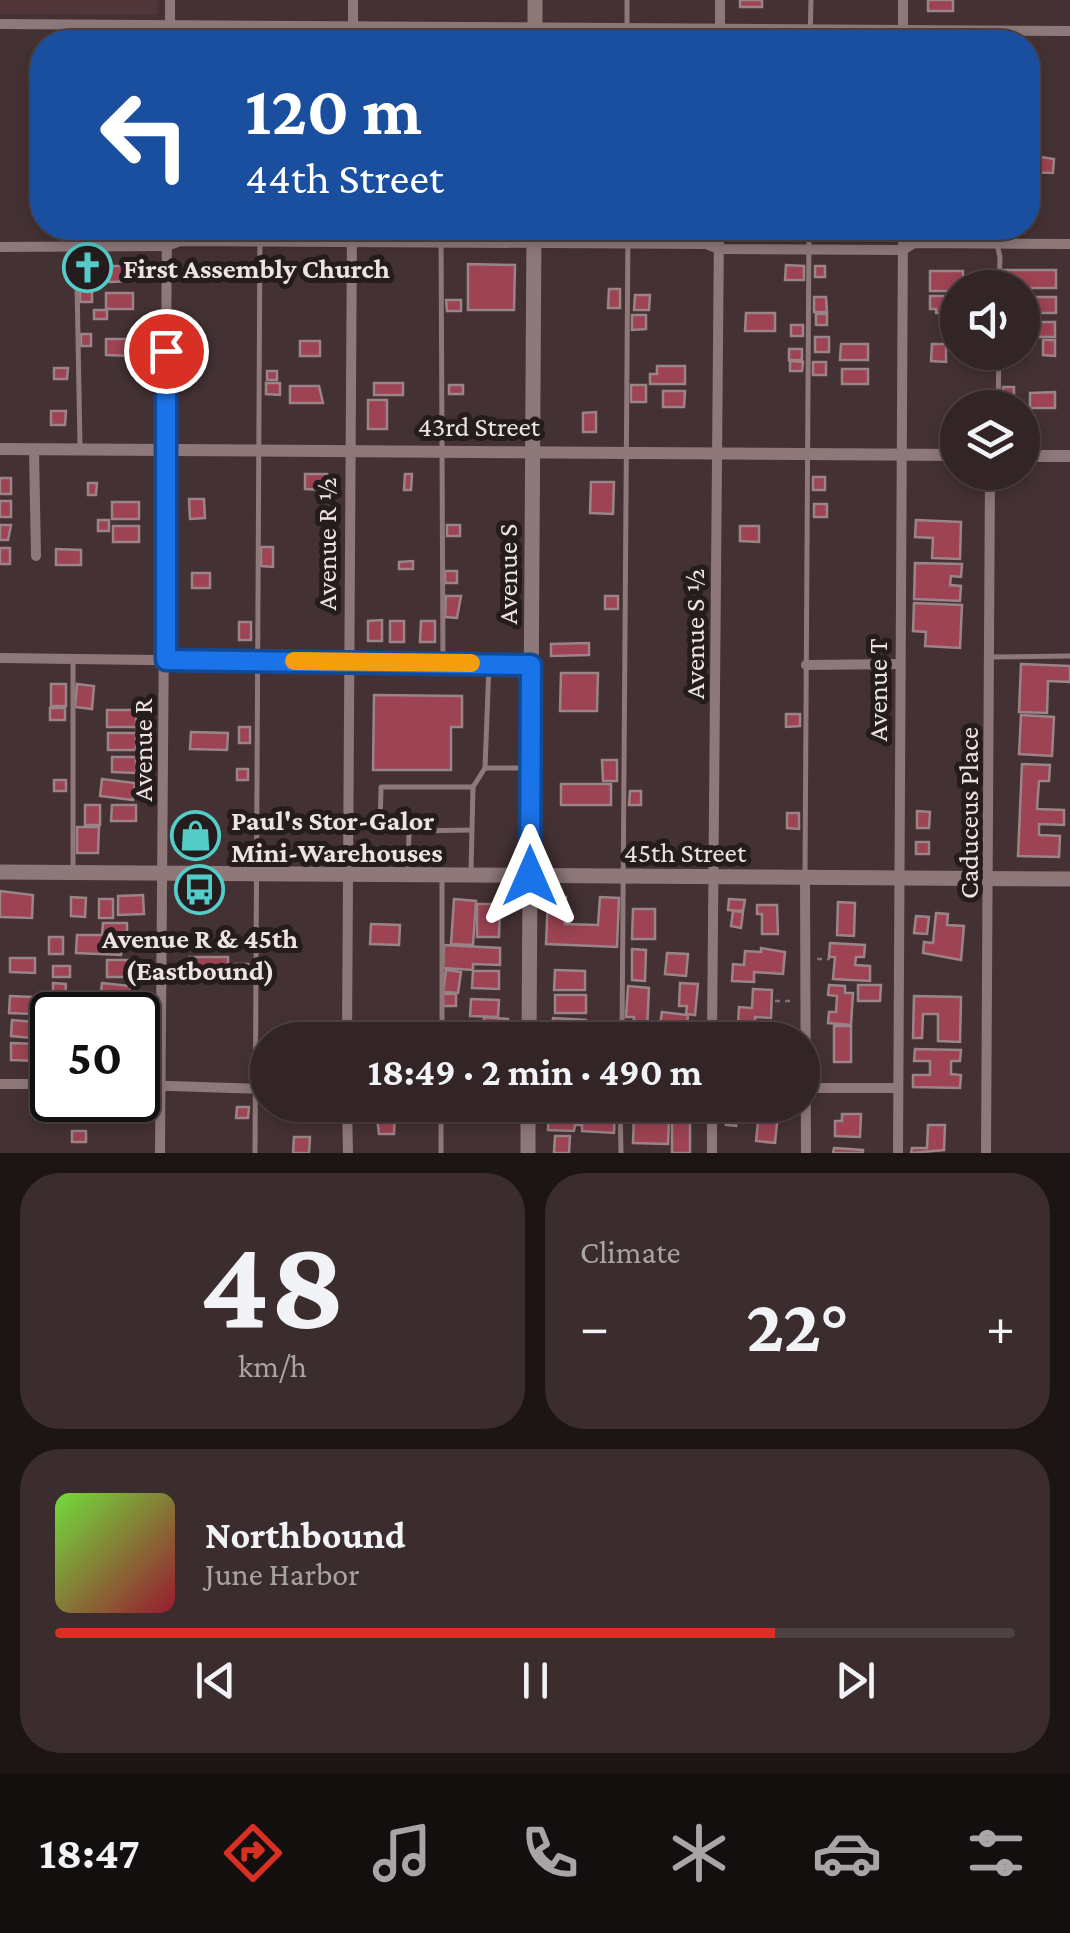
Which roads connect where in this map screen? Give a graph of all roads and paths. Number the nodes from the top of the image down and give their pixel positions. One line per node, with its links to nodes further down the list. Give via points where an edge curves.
1 (170, 0): 10 (street)
2 (353, 0): 12 (street)
3 (535, 0): 20 (main road)
4 (627, 0): 21 (lane)
5 (720, 0): 22 (street)
6 (810, 0): 23 (lane)
7 (903, 0): 24 (street)
8 (0, 24): 9 (street)
9 (80, 24): 10 (street); 14 (lane)
10 (170, 26): 11 (street); 15 (street)
11 (260, 26): 12 (street); 16 (lane)
12 (354, 26): 13 (street); 17 (street)
13 (446, 26): 18 (lane); 19 (street)
14 (80, 30)
15 (170, 30)
16 (260, 30)
17 (354, 30)
18 (446, 30)
19 (482, 30)
20 (535, 30)
21 (627, 30)
22 (720, 30)
23 (810, 30)
24 (904, 30)
25 (1070, 31): 26 (street)
26 (1040, 33)
27 (75, 240): 43 (lane)
28 (167, 240): 41 (street, Avenue R)
29 (440, 240): 37 (street); 54 (lane)
30 (534, 240): 55 (main road, Avenue S)
31 (593, 240): 38 (street)
32 (719, 240): 44 (street, Avenue S ½)
33 (809, 240): 45 (lane)
34 (903, 240): 46 (street, Avenue T)
35 (996, 240): 39 (lane)
36 (260, 241): 37 (street); 41 (street); 52 (lane)
37 (352, 241): 53 (street, Avenue R ½)
38 (628, 243): 44 (street); 56 (lane)
39 (997, 243): 40 (street); 46 (street, via 914,243); 47 (lane)
40 (1070, 244)
41 (167, 246): 43 (street); 51 (street, Avenue R)
42 (0, 247): 43 (street)
43 (75, 247): 50 (lane)
44 (719, 249): 45 (street); 57 (street, Avenue S ½)
45 (809, 250): 46 (street); 58 (lane)
46 (903, 250): 59 (street, Avenue T)
47 (999, 270)
48 (0, 449): 49 (street, 43rd Street)
49 (34, 449): 50 (street, 43rd Street); 64 (street)
50 (80, 450): 51 (street, 43rd Street)
51 (166, 450): 52 (street, 43rd Street); 69 (street, Avenue R)
52 (258, 450): 53 (street, 43rd Street); 70 (lane)
53 (349, 450): 54 (street, 43rd Street); 71 (street, Avenue R ½)
54 (441, 450): 55 (street, 43rd Street); 72 (lane)
55 (532, 451): 56 (street, 43rd Street); 75 (main road, Avenue S)
56 (625, 452): 57 (street, 43rd Street); 91 (lane)
57 (718, 454): 58 (street, 43rd Street); 92 (street, Avenue S ½)
58 (808, 454): 59 (street, 43rd Street); 76 (lane)
59 (900, 455): 60 (street, 43rd Street); 74 (street, Avenue T)
60 (940, 455)
61 (1040, 456): 62 (street)
62 (1070, 456)
63 (990, 490): 66 (street, Caduceus Place)
64 (36, 556)
65 (1070, 656): 66 (lane)
66 (991, 657): 95 (street, Caduceus Place)
67 (0, 658): 68 (street)
68 (72, 659): 69 (street); 83 (lane)
69 (166, 660): 70 (street); 84 (street, Avenue R)
70 (256, 660): 71 (street); 85 (lane)
71 (348, 661): 72 (street); 86 (street, Avenue R ½)
72 (443, 663): 73 (street)
73 (489, 664): 75 (street); 77 (lane)
74 (899, 664): 76 (street); 94 (street, Avenue T)
75 (531, 665): 78 (main road, Avenue S)
76 (806, 665): 93 (lane)
77 (485, 768): 78 (lane); 79 (lane)
78 (530, 768): 90 (main road, Avenue S)
79 (473, 787): 80 (lane); 81 (lane, via 381,787 380,830)
80 (472, 830): 81 (lane); 89 (lane)
81 (409, 831): 87 (lane)
82 (0, 872): 83 (main road, 45th Street)
83 (73, 873): 84 (main road, 45th Street)
84 (164, 874): 85 (main road, 45th Street); 110 (street, Avenue R)
85 (254, 874): 86 (main road, 45th Street); 101 (lane)
86 (348, 875): 87 (main road, 45th Street); 102 (street, Avenue R ½)
87 (408, 875): 88 (main road, 45th Street)
88 (442, 875): 89 (main road, 45th Street); 103 (lane)
89 (471, 876): 90 (main road, 45th Street)
90 (530, 876): 91 (main road, 45th Street); 104 (main road, Avenue S)
91 (623, 876): 92 (main road, 45th Street); 105 (lane)
92 (715, 877): 93 (main road, 45th Street); 106 (street, Avenue S ½)
93 (804, 878): 94 (main road, 45th Street); 97 (street)
94 (899, 878): 95 (main road, 45th Street); 112 (street, Avenue T)
95 (990, 878): 96 (main road, 45th Street); 131 (street, Caduceus Place)
96 (1070, 879)
97 (805, 959): 98 (path); 100 (street)
98 (830, 959)
99 (775, 1002): 100 (path)
100 (806, 1002): 107 (street)
101 (254, 1022)
102 (348, 1022)
103 (442, 1022)
104 (529, 1022)
105 (622, 1022)
106 (712, 1022)
107 (806, 1022)
108 (0, 1084): 109 (street)
109 (30, 1084)
110 (160, 1086): 113 (street)
111 (820, 1088): 112 (street)
112 (898, 1088): 130 (street, Avenue T)
113 (250, 1089)
114 (160, 1122): 122 (street, Avenue R)
115 (254, 1122): 123 (lane)
116 (348, 1122): 124 (street)
117 (441, 1122): 125 (lane)
118 (528, 1122): 126 (main road)
119 (620, 1122): 127 (lane)
120 (712, 1122): 128 (street)
121 (805, 1122): 129 (street)
122 (160, 1153)
123 (254, 1153)
124 (348, 1153)
125 (441, 1153)
126 (528, 1153)
127 (621, 1153)
128 (712, 1153)
129 (806, 1153)
130 (898, 1153)
131 (986, 1153)

